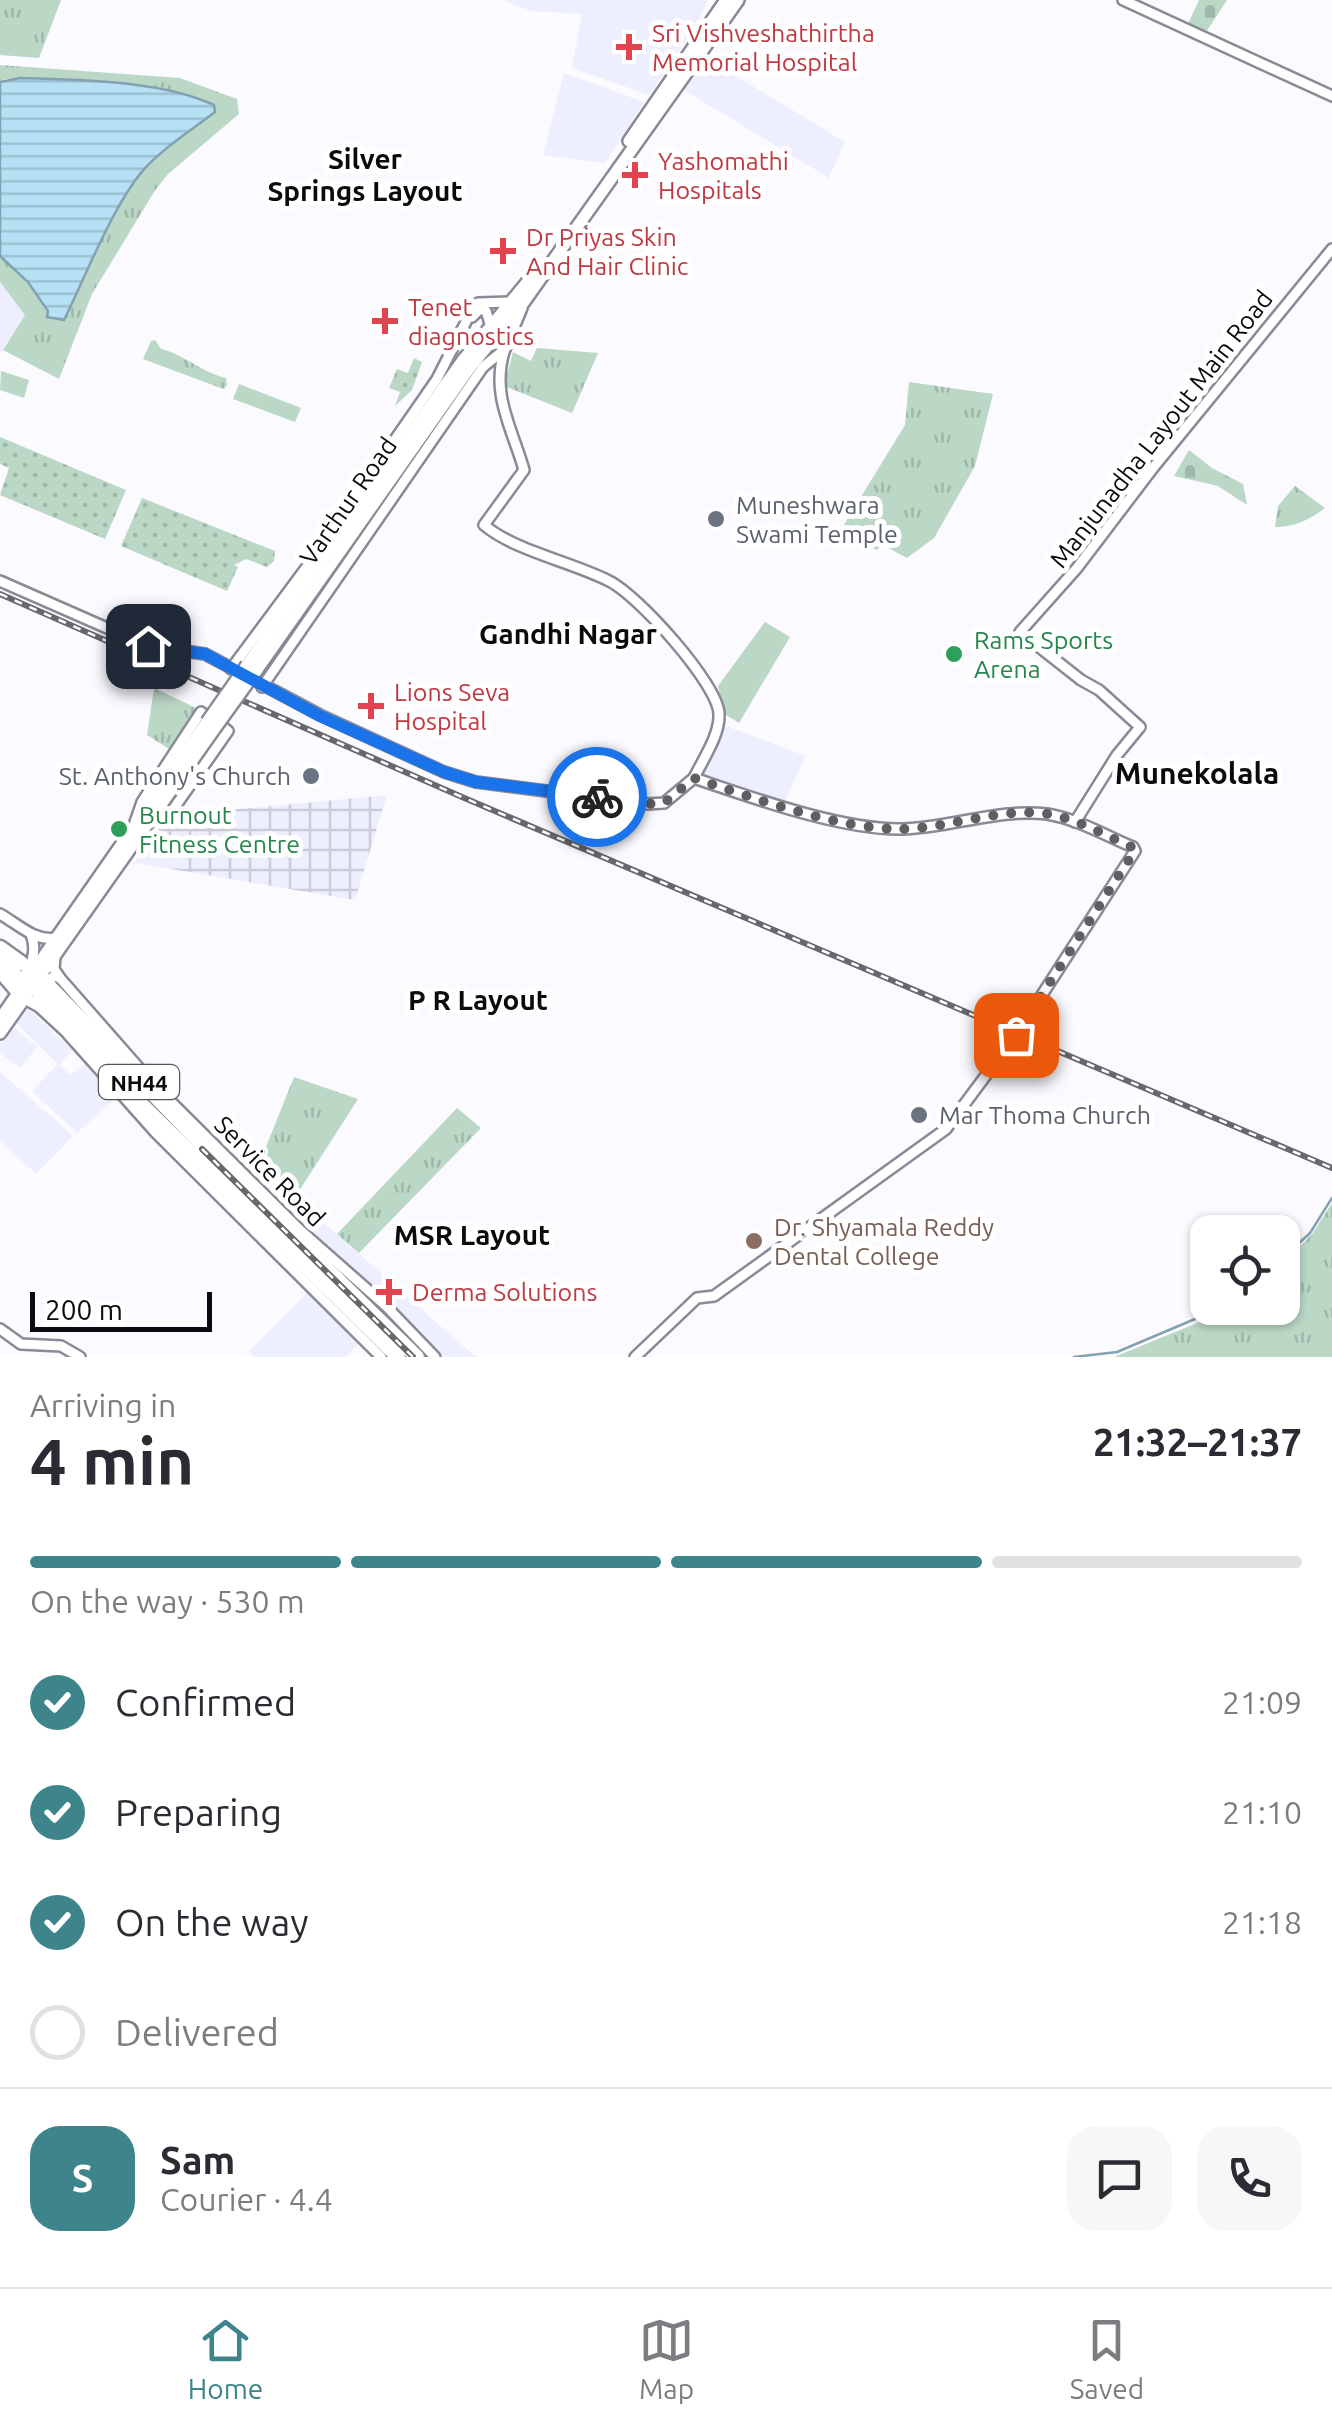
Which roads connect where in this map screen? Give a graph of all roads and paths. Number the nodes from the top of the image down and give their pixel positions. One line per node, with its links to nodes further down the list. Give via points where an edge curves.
1 (726, 0): 6 (main road, Varthur Road)
2 (738, 0): 6 (main road, Varthur Road)
3 (1123, 0): 4 (street)
4 (1332, 96)
5 (1332, 250): 17 (street, Manjunadha Layout Main Road, via 1020,632 1140,726)
6 (519, 303): 7 (main road, Varthur Road); 8 (street, via 478,303); 9 (main road, Varthur Road); 10 (street)
7 (492, 328): 8 (street, via 480,309); 12 (main road, Varthur Road, via 463,360)
8 (462, 331): 13 (street, via 406,427)
9 (486, 348): 10 (street, via 497,340); 12 (main road, Varthur Road)
10 (505, 349): 14 (street, via 483,367); 16 (street, via 498,382 524,470 484,526 616,585 677,646 719,708)
11 (0, 581): 13 (street, via 148,646 205,654)
12 (251, 668): 15 (main road, Varthur Road, bridge)
13 (232, 669): 14 (street)
14 (262, 687): 16 (street, via 413,760 476,782 648,804 664,803)
15 (213, 722): 20 (main road, Varthur Road); 22 (main road, Varthur Road, via 169,805)
16 (694, 778): 17 (street, via 854,824 900,829 1017,814)
17 (1075, 822): 38 (street, via 1134,852 1006,1050 946,1128 714,1296 697,1298)
18 (0, 914): 19 (street)
19 (31, 934): 20 (street); 24 (street, via 29,968 17,983)
20 (56, 938): 26 (main road, Varthur Road)
21 (0, 948): 24 (highway)
22 (54, 957): 25 (street); 26 (main road, Varthur Road)
23 (0, 963): 24 (highway)
24 (10, 972): 26 (street)
25 (47, 992): 26 (street); 29 (highway, NH44); 34 (street, via 64,1031 156,1134); 35 (highway, NH44, via 137,1100)
26 (21, 997): 27 (main road, Varthur Road); 28 (main road, Varthur Road)
27 (0, 1019)
28 (0, 1033)
29 (296, 1232): 30 (street, Service Road); 31 (highway, NH44)
30 (364, 1289): 31 (highway); 37 (street, Service Road)
31 (366, 1306): 36 (highway, NH44)
32 (0, 1329): 33 (street, via 21,1344 61,1346)
33 (80, 1357)
34 (382, 1357)
35 (398, 1357)
36 (417, 1357)
37 (435, 1357)
38 (635, 1357)

